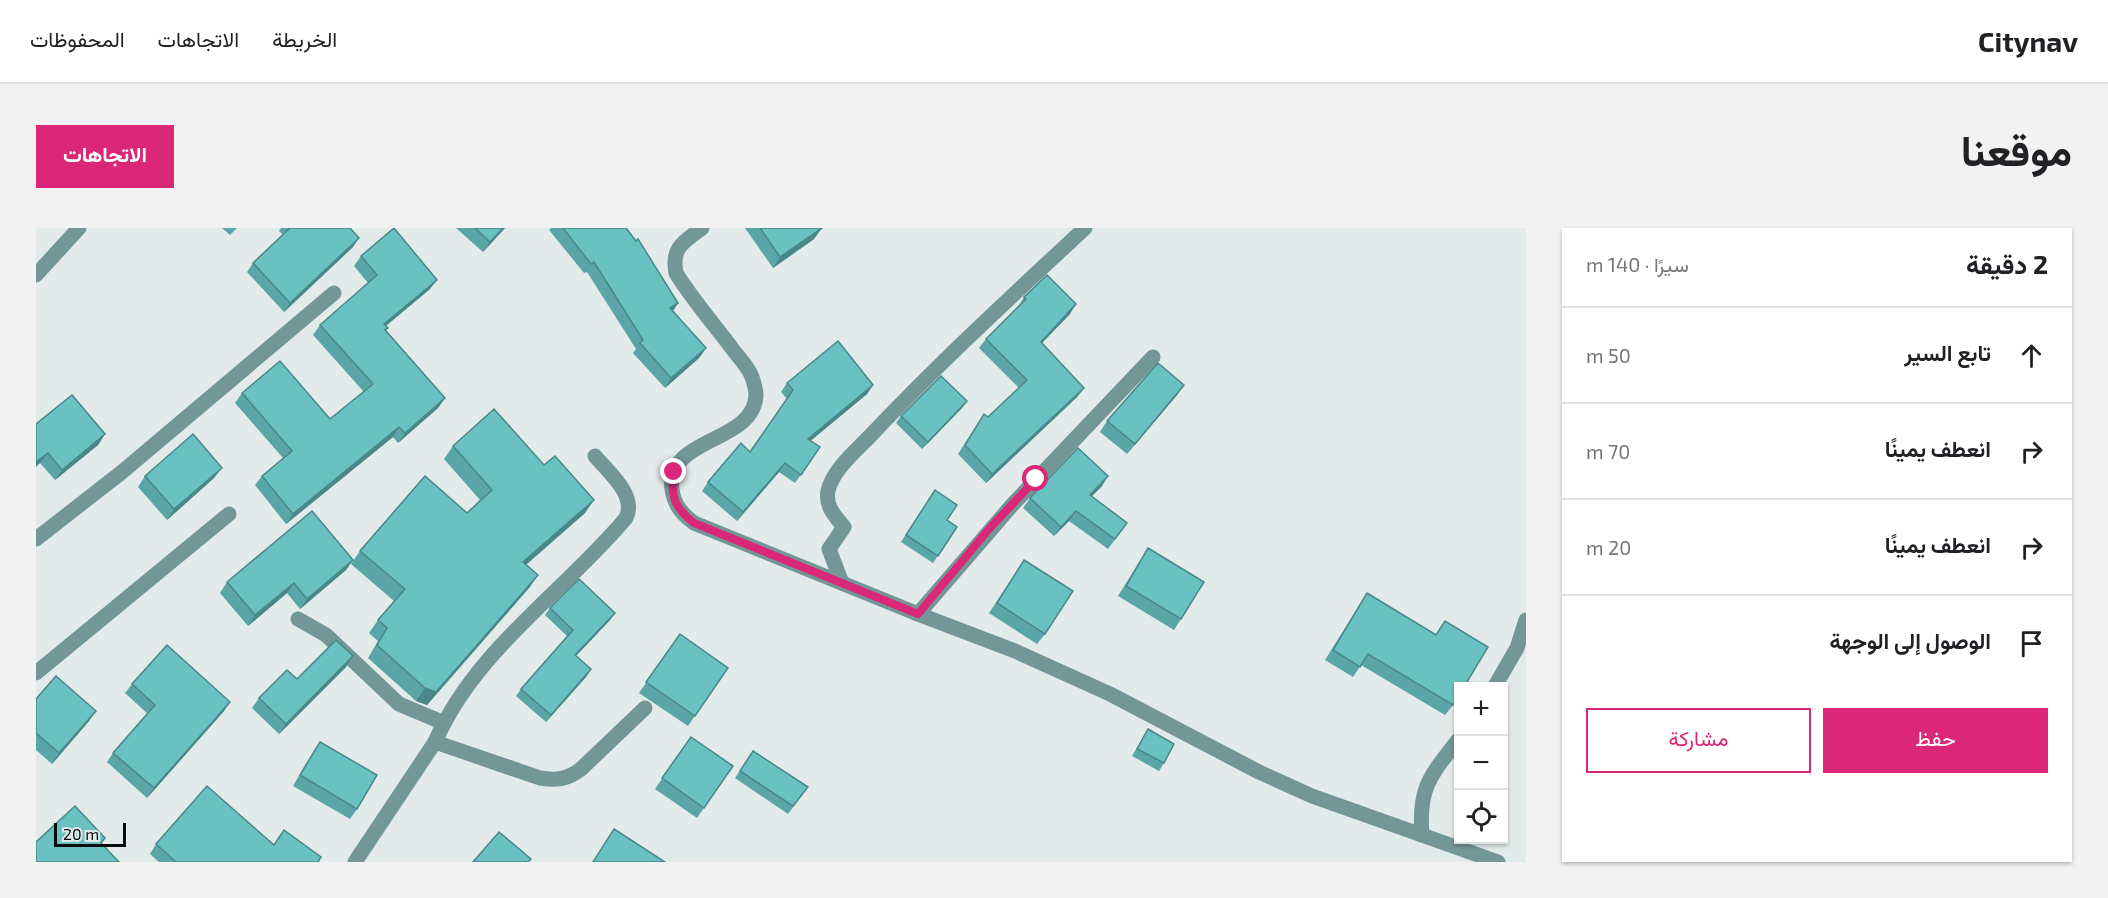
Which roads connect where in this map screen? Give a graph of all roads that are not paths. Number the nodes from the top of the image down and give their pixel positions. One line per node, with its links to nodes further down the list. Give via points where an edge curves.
1 (79, 228): 4 (street)
2 (702, 228): 10 (street, via 680,245 675,254 676,273 752,375 756,397 740,424 682,460 674,472 675,501 682,514 694,523)
3 (1085, 228): 10 (street, via 952,353 832,479 829,507 844,527 829,549)
4 (36, 274)
5 (334, 293): 9 (street, via 122,472)
6 (1153, 357): 11 (street, via 1005,512)
7 (596, 456): 17 (street, via 628,496 630,511 478,671)
8 (229, 514): 14 (street)
9 (36, 539)
10 (842, 582): 11 (street)
11 (918, 614): 20 (street, via 1063,672 1259,772)
12 (298, 619): 17 (street, via 326,635 399,704)
13 (1526, 620): 15 (street, via 1517,648)
14 (36, 673)
15 (1498, 682)
16 (645, 708): 18 (street, via 581,769 562,779 540,778)
17 (444, 723): 18 (street)
18 (435, 742): 21 (street)
19 (1454, 745): 20 (street, via 1428,781 1421,807)
20 (1422, 835): 22 (street)
21 (356, 862)
22 (1498, 862)

